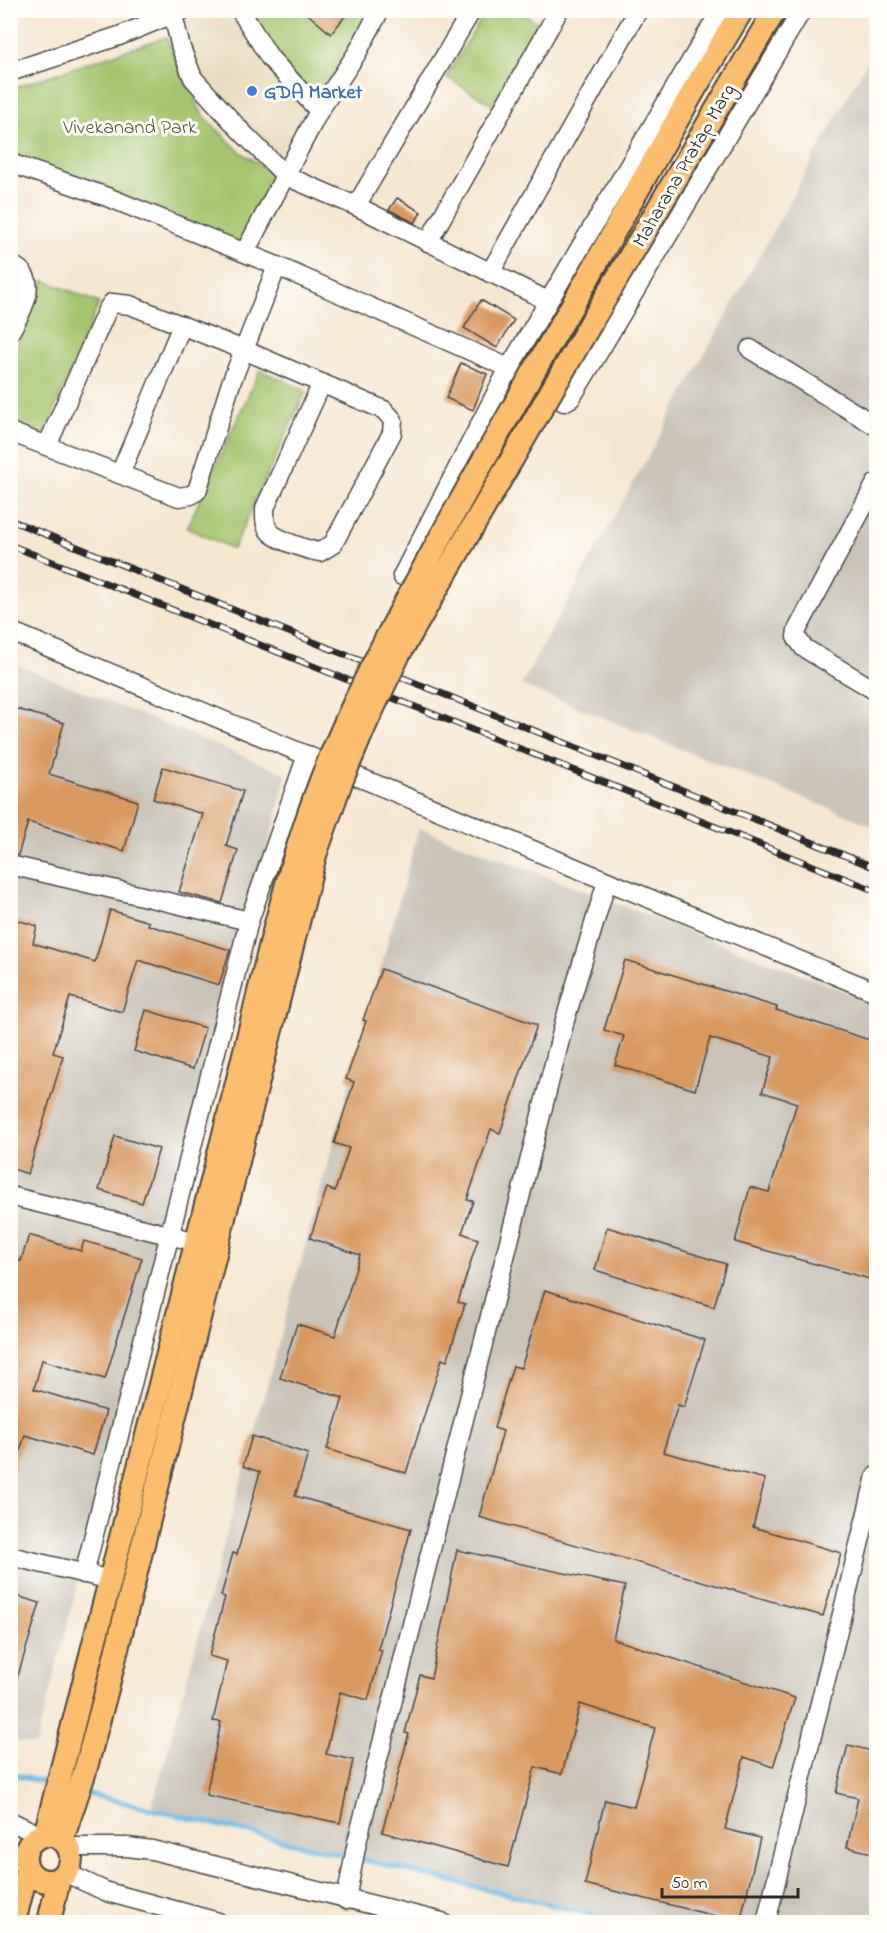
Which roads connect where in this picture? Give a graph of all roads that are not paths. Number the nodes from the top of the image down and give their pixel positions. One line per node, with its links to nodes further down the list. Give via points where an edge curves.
1 (240, 10): 13 (street, via 270,58)
2 (380, 10): 13 (street)
3 (472, 10): 16 (street)
4 (559, 10): 17 (street)
5 (638, 10): 21 (street)
6 (721, 10): 22 (street)
7 (742, 10): 42 (main road, Maharana Pratap Marg, bridge, via 487,451 350,713 313,802 294,864)
8 (775, 10): 42 (main road, Maharana Pratap Marg, bridge, via 399,654 341,782 315,855)
9 (802, 10): 27 (street, via 571,398 564,402)
10 (178, 13): 11 (street); 15 (street, via 181,48 193,78)
11 (148, 17): 12 (street)
12 (10, 72)
13 (319, 111): 15 (street)
14 (10, 163): 18 (street)
15 (286, 176): 16 (street); 18 (street)
16 (356, 206): 17 (street)
17 (428, 242): 21 (street)
18 (245, 252): 20 (street)
19 (10, 264): 24 (street, via 24,274 28,286)
20 (277, 266): 26 (street); 27 (street)
21 (490, 273): 22 (street)
22 (548, 301): 27 (street)
23 (182, 325): 26 (street); 31 (street, via 129,305 112,303); 32 (street)
24 (10, 332)
25 (750, 349): 29 (street)
26 (244, 350): 28 (street); 32 (street, via 197,491 179,497)
27 (509, 368): 34 (street)
28 (322, 383): 28 (street, via 384,410 393,420 392,433 333,544 320,552 308,551 270,532 265,508)
29 (876, 426)
30 (10, 432): 31 (street)
31 (47, 446): 32 (street)
32 (120, 474)
33 (876, 483): 36 (street, via 796,637 804,648)
34 (402, 576)
35 (10, 630): 37 (street)
36 (876, 691)
37 (307, 755): 39 (street); 40 (street)
38 (10, 865): 40 (street)
39 (607, 881): 41 (street); 54 (street, via 565,1020 357,1842)
40 (249, 921): 44 (street)
41 (876, 992)
42 (244, 1096): 45 (main road); 51 (main road, via 107,1689 85,1771)
43 (10, 1196): 44 (street)
44 (171, 1236): 45 (street); 48 (street)
45 (197, 1242): 49 (main road)
46 (876, 1476): 60 (street)
47 (10, 1556): 48 (street)
48 (84, 1574): 49 (street)
49 (111, 1580): 51 (main road)
50 (10, 1821): 51 (street)
51 (53, 1839): 52 (main road, via 29,1844); 53 (main road, via 71,1855); 54 (street, via 152,1850)
52 (21, 1864): 53 (main road, via 42,1881 51,1882); 56 (main road)
53 (63, 1876): 55 (street); 57 (main road)
54 (346, 1900): 59 (street)
55 (197, 1920): 58 (street)
56 (14, 1923)
57 (49, 1923)
58 (218, 1923)
59 (442, 1923)
60 (766, 1923)

